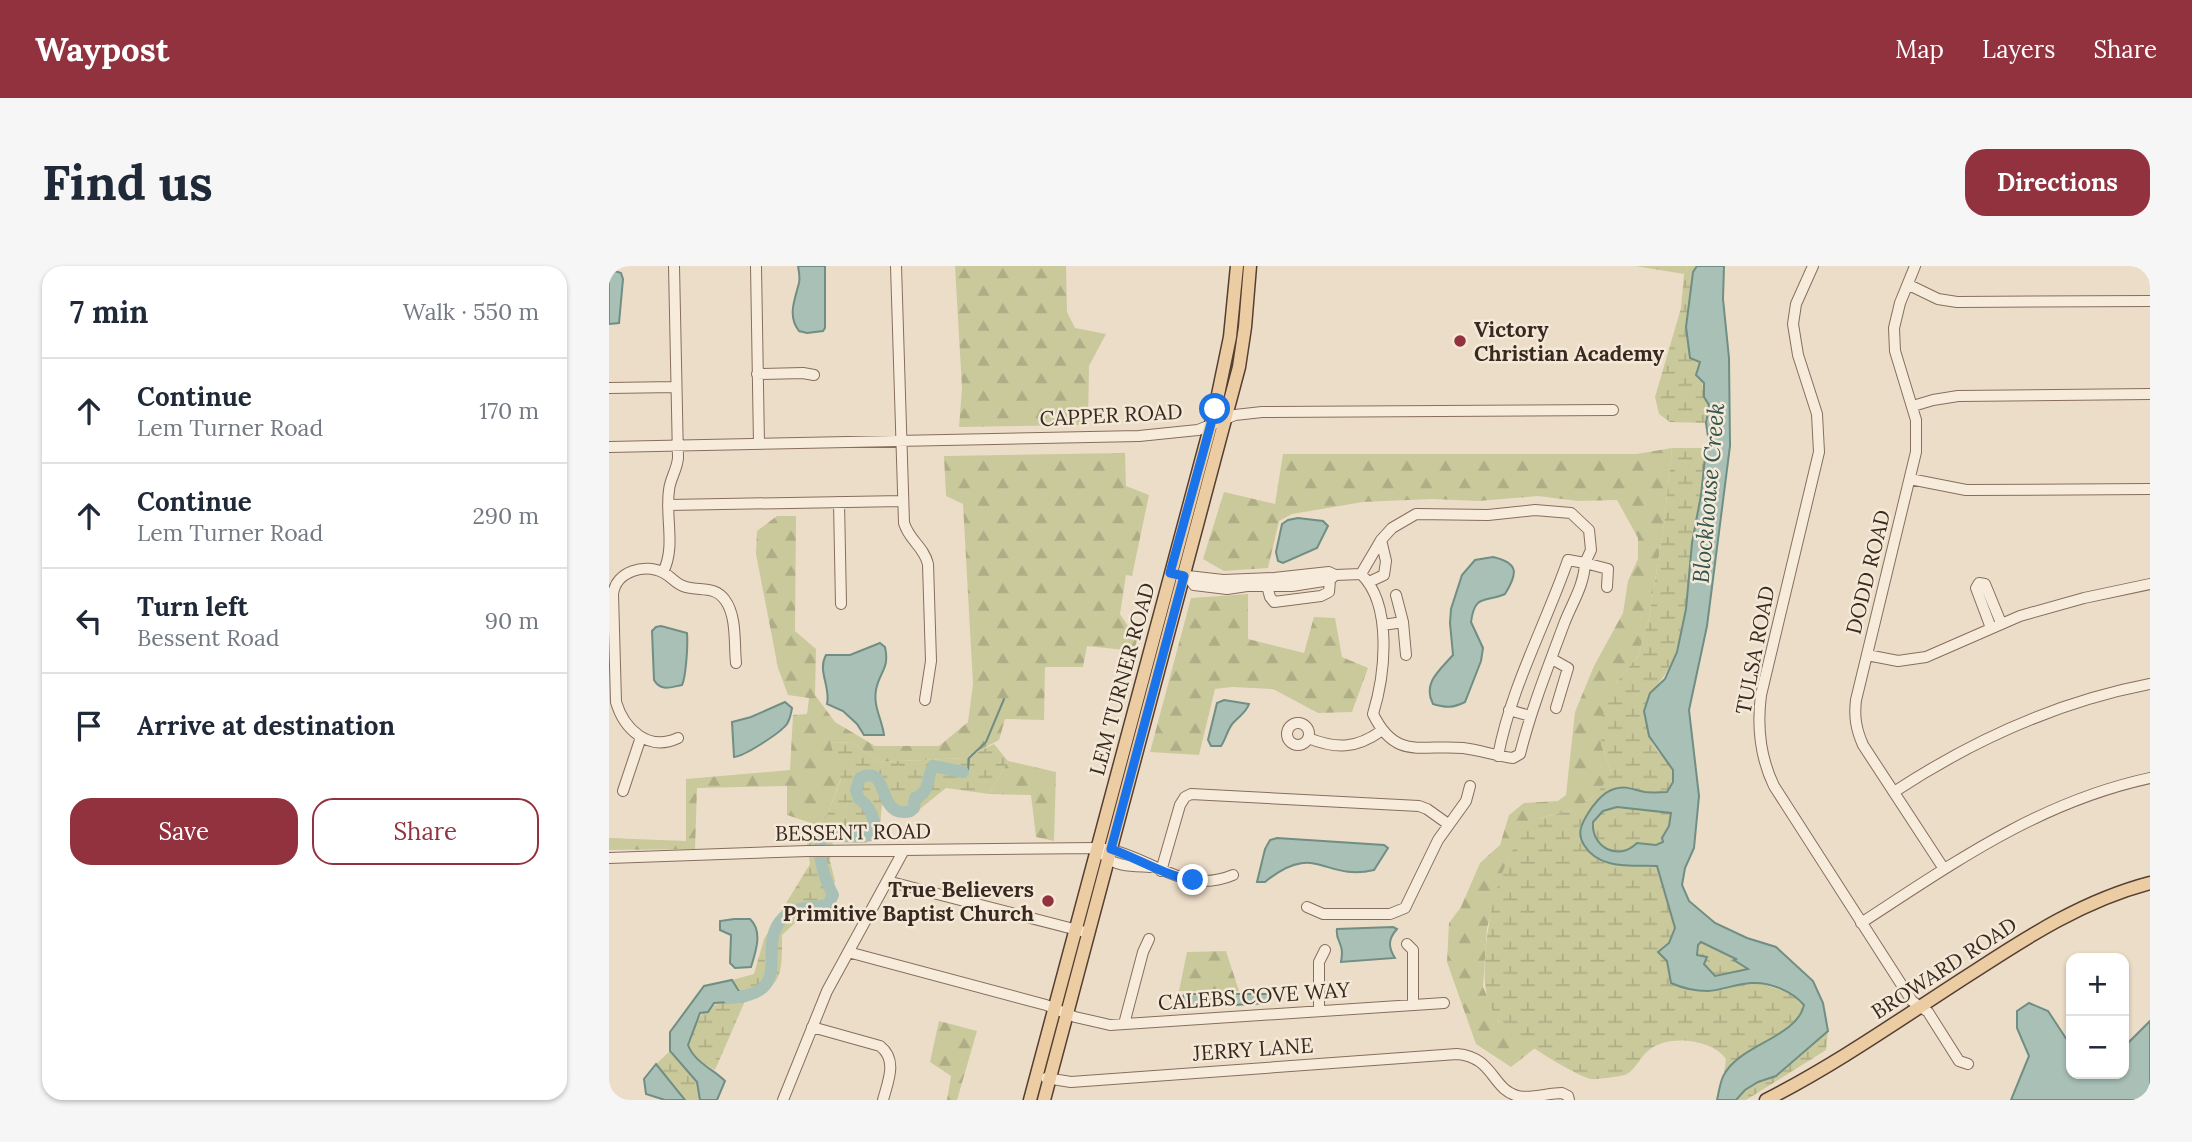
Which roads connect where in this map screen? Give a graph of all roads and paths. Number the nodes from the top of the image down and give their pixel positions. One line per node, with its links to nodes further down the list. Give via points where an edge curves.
1 (674, 266): 12 (street)
2 (755, 266): 10 (street)
3 (896, 266): 19 (street)
4 (1237, 266): 18 (main road, LEM TURNER ROAD, via 1230,337)
5 (1250, 266): 17 (main road, LEM TURNER ROAD, via 1243,339)
6 (1813, 266): 73 (street, TULSA ROAD, via 1796,304 1793,324 1817,414 1819,452 1761,695 1759,733 1774,786)
7 (1915, 266): 8 (street, DODD ROAD)
8 (1909, 285): 9 (street, via 1938,299 1957,302); 15 (street, DODD ROAD, via 1896,315 1894,339)
9 (2150, 301)
10 (757, 374): 11 (street); 20 (street)
11 (814, 375)
12 (676, 387): 13 (street); 21 (street)
13 (609, 388)
14 (2150, 394): 15 (street, via 1958,396)
15 (1913, 406): 23 (street, DODD ROAD, via 1917,441)
16 (1613, 410): 17 (street, CAPPER ROAD, via 1262,412)
17 (1225, 419): 18 (street, CAPPER ROAD); 32 (main road, LEM TURNER ROAD)
18 (1210, 425): 19 (street, CAPPER ROAD, via 1139,436); 32 (main road, LEM TURNER ROAD)
19 (901, 442): 20 (street, CAPPER ROAD); 25 (street)
20 (759, 444): 21 (street, CAPPER ROAD)
21 (677, 446): 22 (street, CAPPER ROAD); 27 (street)
22 (609, 447)
23 (1910, 479): 24 (street, via 1966,490); 43 (street, DODD ROAD)
24 (2150, 489)
25 (904, 501): 26 (street); 47 (street, via 906,530 928,564 931,661)
26 (839, 502): 27 (street); 39 (street)
27 (668, 505): 30 (street, via 670,555)
28 (1381, 540): 29 (street, via 1416,514 1571,513 1589,530 1591,550); 31 (street); 35 (street, via 1384,575)
29 (1585, 563): 37 (street, via 1608,569); 44 (street, via 1584,578); 49 (street, via 1568,560)
30 (663, 572): 45 (street, via 683,587 711,590 726,601); 54 (street, via 633,571 623,574 614,586 616,702 625,724)
31 (1361, 574): 33 (street); 35 (street)
32 (1181, 576): 34 (street); 50 (main road, LEM TURNER ROAD); 51 (main road, LEM TURNER ROAD)
33 (1333, 578): 34 (street, via 1329,572); 34 (street, via 1329,592 1321,596 1274,602)
34 (1266, 582)
35 (1369, 582): 41 (street)
36 (2150, 584): 43 (street, via 1996,625 1926,657 1898,662)
37 (1607, 587)
38 (1396, 595): 40 (street)
39 (841, 604)
40 (1403, 622): 41 (street); 42 (street)
41 (1383, 625): 53 (street, via 1385,658 1373,714)
42 (1406, 655)
43 (1867, 655): 61 (street, DODD ROAD, via 1856,699 1856,726)
44 (1552, 659): 48 (street, via 1569,668); 52 (street)
45 (736, 663)
46 (2150, 684): 61 (street, via 2031,718 1959,751)
47 (925, 700)
48 (1556, 708)
49 (1509, 710): 52 (street); 57 (street)
50 (1133, 712): 51 (main road); 63 (main road, LEM TURNER ROAD)
51 (1147, 716): 65 (main road, LEM TURNER ROAD)
52 (1530, 716): 57 (street, via 1520,754)
53 (1381, 731): 56 (street, via 1350,746); 57 (street, via 1400,745 1425,750 1462,748)
54 (641, 737): 55 (street, via 658,742); 60 (street)
55 (678, 738)
56 (1308, 738)
57 (1498, 756)
58 (2150, 778): 67 (street, via 2100,791 2034,817)
59 (1469, 786): 62 (street, via 1466,801)
60 (623, 791)
61 (1894, 792): 67 (street, DODD ROAD)
62 (1448, 824): 68 (street, via 1419,806 1191,794 1179,804); 72 (street, via 1405,908 1390,914 1323,914)
63 (1097, 848): 64 (street, BESSENT ROAD); 65 (street, BESSENT ROAD); 74 (main road, LEM TURNER ROAD)
64 (904, 850): 66 (street, BESSENT ROAD); 70 (street)
65 (1110, 855): 68 (street, BESSENT ROAD); 74 (main road, LEM TURNER ROAD)
66 (609, 858)
67 (1944, 869): 73 (street)
68 (1161, 871): 69 (street, BESSENT ROAD, via 1193,880)
69 (1233, 875)
70 (887, 881): 74 (street); 78 (street)
71 (2150, 883): 81 (main road, BROWARD ROAD, via 2052,923)
72 (1307, 908)
73 (1861, 923): 81 (street, TULSA ROAD)
74 (1082, 932): 82 (main road, LEM TURNER ROAD); 84 (main road, LEM TURNER ROAD)
75 (1149, 939): 85 (street)
76 (1407, 944): 80 (street, via 1413,950)
77 (1325, 950): 83 (street, via 1319,962)
78 (848, 952): 82 (street, CALEBS COVE WAY); 86 (street)
79 (1444, 1003): 80 (street, CALEBS COVE WAY)
80 (1413, 1004): 83 (street, CALEBS COVE WAY)
81 (1920, 1007): 87 (street, TULSA ROAD, via 1959,1060); 94 (main road, BROWARD ROAD, via 1831,1065)
82 (1055, 1009): 84 (street, CALEBS COVE WAY); 88 (main road, LEM TURNER ROAD)
83 (1319, 1011): 85 (street, CALEBS COVE WAY)
84 (1067, 1013): 85 (street, CALEBS COVE WAY, via 1102,1024); 88 (main road, LEM TURNER ROAD)
85 (1124, 1024)
86 (812, 1027): 89 (street); 90 (street, via 885,1051 891,1072)
87 (1968, 1064)
88 (1043, 1078): 91 (main road, LEM TURNER ROAD); 92 (main road, LEM TURNER ROAD); 93 (street, JERRY LANE, via 1071,1082 1457,1054 1481,1061 1516,1096 1562,1093)
89 (783, 1100)
90 (883, 1100)
91 (1030, 1100)
92 (1044, 1100)
93 (1569, 1100)
94 (1766, 1100)

